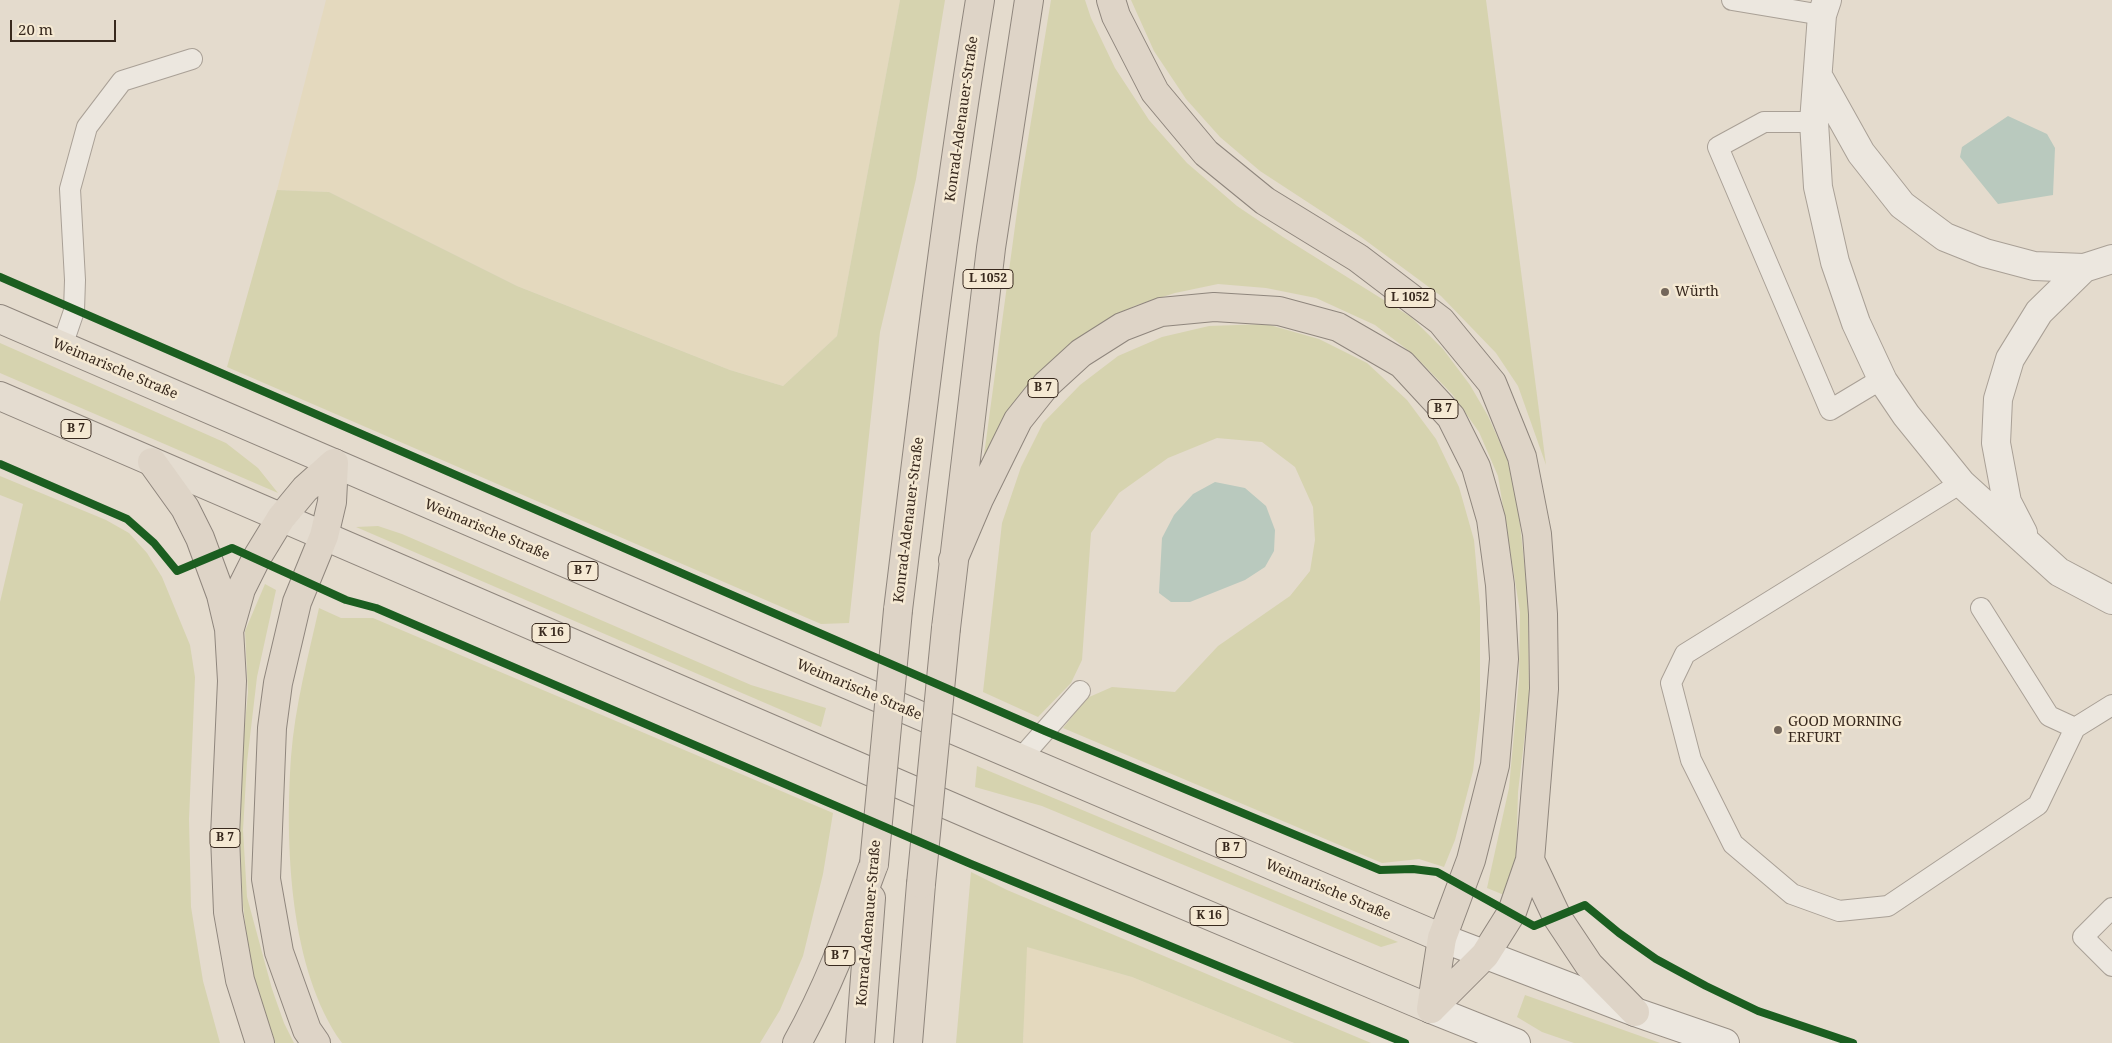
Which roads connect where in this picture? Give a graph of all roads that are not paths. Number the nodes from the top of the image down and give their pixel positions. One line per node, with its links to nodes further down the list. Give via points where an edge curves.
1 (980, 0): 30 (highway, Konrad-Adenauer-Straße / B 7, bridge, via 928,366 898,610)
2 (1029, 0): 21 (highway, L 1052, via 992,248)
3 (1111, 0): 29 (highway, L 1052, via 1155,92 1206,153 1265,201 1358,258 1441,321 1492,383 1522,457 1537,534 1544,689)
4 (1744, 1): 5 (lane)
5 (1824, 8): 7 (street)
6 (192, 60): 12 (lane, via 122,81 88,127 70,189 74,310)
7 (1818, 76): 8 (street); 10 (street, via 1861,153 1902,205 1946,237 2034,266)
8 (1814, 122): 13 (street, via 1818,187 1835,262 1856,323); 13 (lane, via 1764,122 1718,148 1830,410)
9 (2112, 259): 10 (street)
10 (2084, 268): 20 (street, via 2039,312 2010,359 1998,399 1996,443 2007,502)
11 (0, 319): 12 (main road, Weimarische Straße / B 7)
12 (62, 346): 16 (main road, Weimarische Straße / B 7)
13 (1883, 381): 17 (street)
14 (0, 396): 15 (main road, B 7)
15 (152, 462): 18 (main road, K 16); 24 (highway, B 7, via 185,508 200,538 221,595)
16 (334, 464): 18 (highway, via 305,489); 19 (highway, via 332,502); 28 (main road, Weimarische Straße / B 7)
17 (1961, 483): 20 (street); 27 (lane, via 1685,654 1671,683 1691,760 1733,844 1792,894 1839,911 1888,906 2038,805)
18 (281, 518): 19 (main road, K 16); 24 (highway, via 241,589)
19 (324, 536): 35 (main road, K 16); 38 (highway, via 297,602 278,683 272,728 266,879 279,952 306,1030)
20 (2030, 548): 22 (street, via 2059,572)
21 (953, 560): 32 (highway, B 7, via 1018,420 1046,385 1081,353 1122,327 1161,312 1214,307 1279,311 1338,327 1402,364 1451,417 1476,468 1491,519 1500,585 1504,659 1495,765 1471,860); 41 (highway, B 7, bridge)
22 (2112, 600)
23 (1981, 608): 27 (lane, via 2049,716)
24 (229, 629): 37 (highway, B 7, via 232,681 225,836 228,912 240,980)
25 (1080, 691): 28 (lane)
26 (2112, 705): 27 (lane)
27 (2074, 728)
28 (1021, 758): 32 (main road, Weimarische Straße / B 7)
29 (1530, 860): 33 (highway, via 1512,912); 36 (highway, via 1556,917 1589,965)
30 (874, 864): 39 (highway, B 7, via 840,956); 40 (highway, Konrad-Adenauer-Straße / B 7)
31 (2112, 908): 34 (lane, via 2083,937)
32 (1442, 938): 33 (street, Weimarische Straße); 35 (highway)
33 (1485, 955): 35 (highway); 36 (street, Weimarische Straße)
34 (2112, 966)
35 (1431, 1009): 42 (street, K 16)
36 (1635, 1012): 43 (street, Weimarische Straße)
37 (260, 1043)
38 (316, 1043)
39 (797, 1043)
40 (860, 1043)
41 (908, 1043)
42 (1516, 1043)
43 (1725, 1043)

